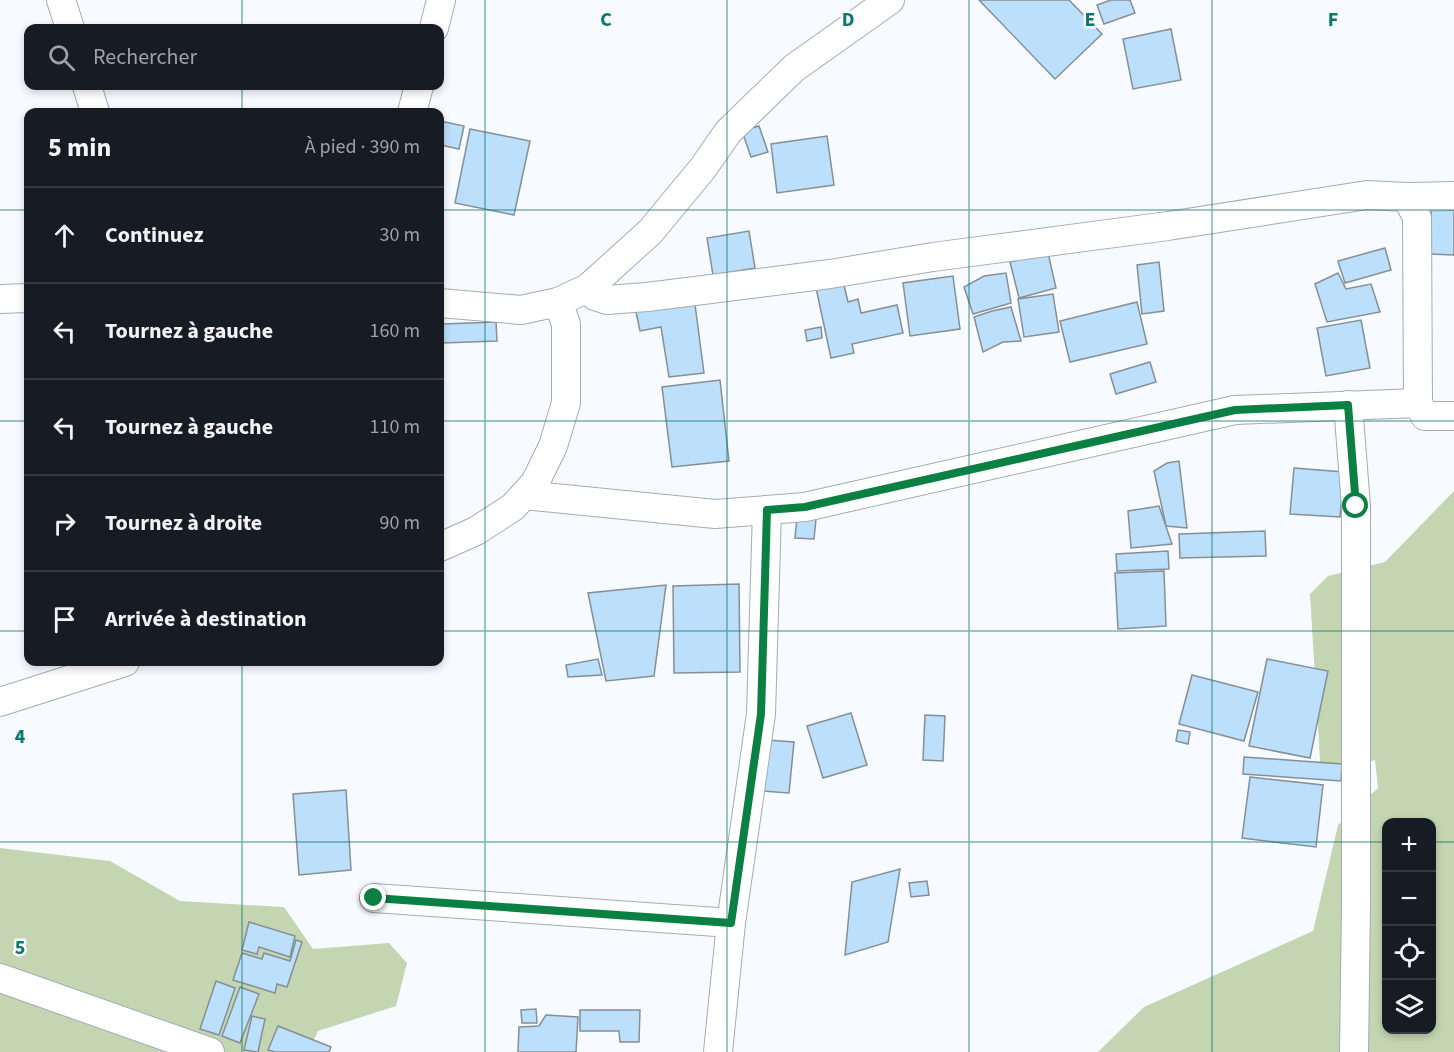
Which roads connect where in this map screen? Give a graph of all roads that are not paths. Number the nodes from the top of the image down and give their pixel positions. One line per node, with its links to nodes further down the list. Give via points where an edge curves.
1 (61, 0): 4 (street)
2 (441, 0): 5 (street)
3 (890, 0): 12 (street, via 794,68 728,132 651,231)
4 (69, 24)
5 (435, 24)
6 (88, 90): 8 (street)
7 (418, 90): 9 (street)
8 (94, 108)
9 (413, 108)
10 (1454, 196): 11 (street)
11 (1407, 197): 12 (street, via 1367,195 647,297 607,300 595,296); 17 (street, via 1417,218)
12 (588, 288): 15 (street)
13 (24, 298): 14 (street)
14 (0, 299)
15 (558, 302): 16 (street, via 521,310); 20 (street, via 566,324 566,403 553,446 535,483)
16 (444, 303)
17 (1418, 403): 18 (street); 19 (street, via 1425,416)
18 (1348, 405): 21 (street, via 1235,410 805,507); 30 (street, via 1356,506)
19 (1454, 416)
20 (524, 495): 21 (street, via 715,514); 22 (street, via 476,531)
21 (767, 510): 26 (street, via 761,714)
22 (444, 545)
23 (113, 666): 24 (street)
24 (0, 702)
25 (374, 898): 26 (street)
26 (731, 923): 29 (street)
27 (0, 978): 28 (street)
28 (210, 1052)
29 (718, 1052)
30 (1354, 1052)

